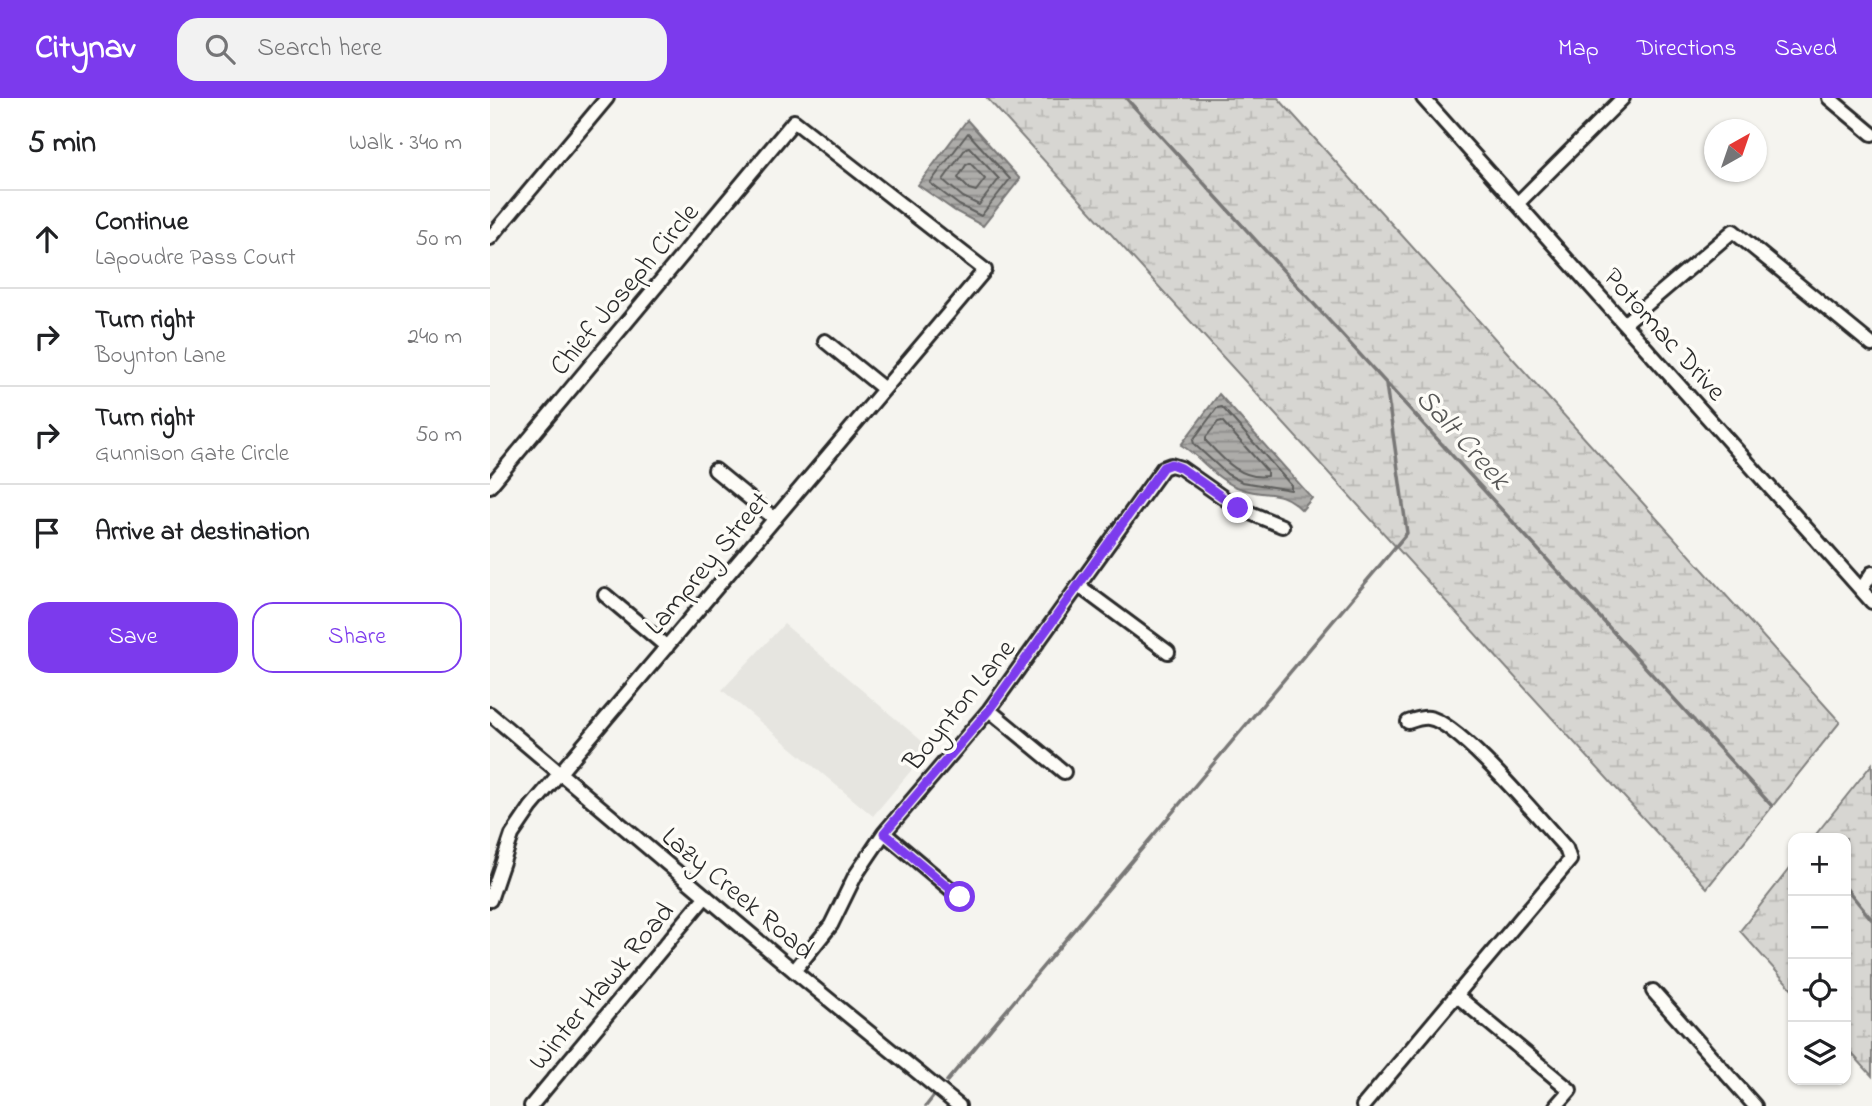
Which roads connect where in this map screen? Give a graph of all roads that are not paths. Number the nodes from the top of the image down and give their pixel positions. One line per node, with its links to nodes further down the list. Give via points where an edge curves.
1 (607, 98): 7 (street)
2 (1423, 98): 6 (street, Potomac Drive)
3 (1623, 98): 6 (street)
4 (1829, 98): 5 (street)
5 (1872, 134)
6 (1517, 204): 9 (street, Potomac Drive)
7 (490, 238)
8 (985, 270): 12 (street, Lamprey Street); 14 (street, Chief Joseph Circle, via 794,121)
9 (1625, 323): 11 (street, via 1733,231); 19 (street, Potomac Drive)
10 (825, 341): 12 (street)
11 (1872, 345)
12 (884, 389): 15 (street, Lamprey Street)
13 (715, 470): 15 (street)
14 (490, 486)
15 (775, 519): 22 (street, Lamprey Street)
16 (1282, 526): 18 (street, Boynton Lane, via 1238,508 1171,464 1163,467)
17 (1872, 573): 19 (street)
18 (1079, 586): 23 (street); 24 (street, Boynton Lane)
19 (1861, 590): 21 (street, Potomac Drive)
20 (605, 595): 22 (street)
21 (1872, 602)
22 (667, 647): 28 (street, Lamprey Street)
23 (1168, 652)
24 (989, 710): 27 (street); 29 (street, Boynton Lane)
25 (490, 714): 28 (street, Lazy Creek Road)
26 (1408, 722): 35 (street, via 1427,717 1451,730 1496,770 1566,848 1570,860)
27 (1064, 772)
28 (560, 773): 30 (street, Lamprey Street, via 512,835); 31 (street, Lazy Creek Road)
29 (884, 833): 32 (street); 33 (street, Boynton Lane, via 855,876 831,925)
30 (491, 894)
31 (706, 896): 33 (street, Lazy Creek Road); 36 (street, Winter Hawk Road)
32 (960, 897)
33 (794, 971): 37 (street, Lazy Creek Road)
34 (1653, 991): 40 (street)
35 (1456, 995): 38 (street); 39 (street, via 1570,1090)
36 (531, 1106)
37 (959, 1106)
38 (1363, 1106)
39 (1556, 1106)
40 (1755, 1106)

